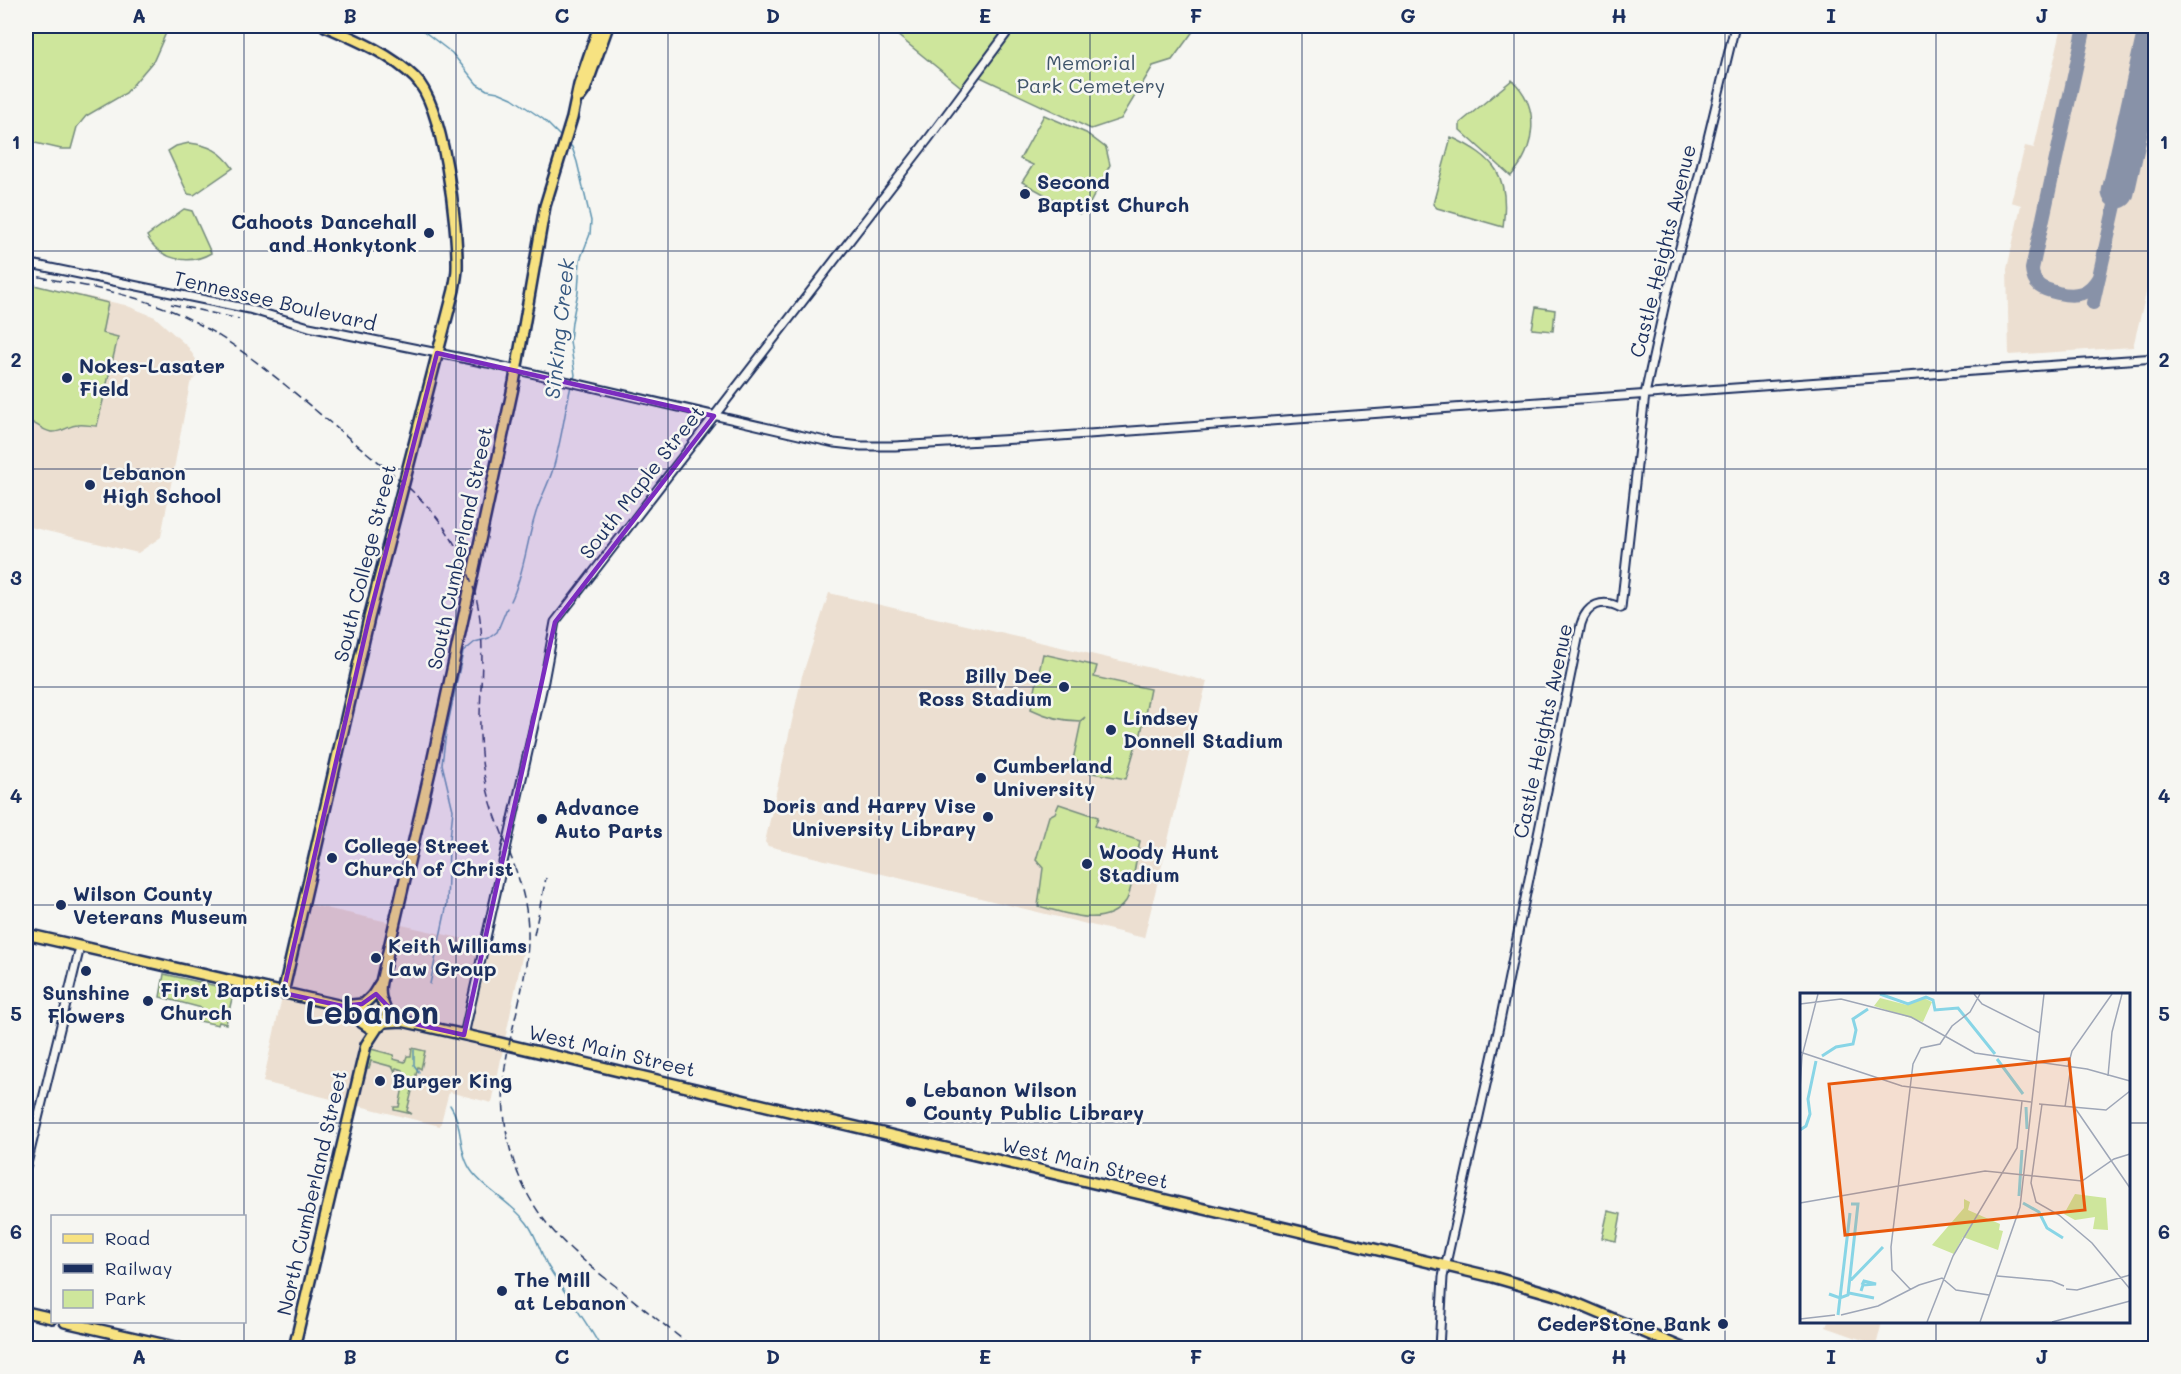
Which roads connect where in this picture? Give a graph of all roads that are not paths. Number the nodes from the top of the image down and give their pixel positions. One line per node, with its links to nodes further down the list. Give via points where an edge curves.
1 (325, 26): 8 (main road, South College Street, via 383,54 415,77 427,95 442,141 458,270)
2 (599, 26): 6 (main road, South Cumberland Street)
3 (609, 26): 6 (main road, South Cumberland Street, via 585,90)
4 (1012, 26): 12 (street, South Maple Street)
5 (1735, 26): 11 (street, Castle Heights Avenue)
6 (577, 101): 10 (main road, South Cumberland Street, via 544,206)
7 (26, 263): 8 (street, Tennessee Boulevard)
8 (437, 353): 10 (street, Tennessee Boulevard); 16 (main road, South College Street, via 369,618)
9 (2156, 358): 11 (street, Tennessee Boulevard)
10 (517, 371): 12 (street, Tennessee Boulevard); 15 (main road, South Cumberland Street)
11 (1646, 393): 12 (street, Tennessee Boulevard, via 886,447 850,446); 26 (street, Castle Heights Avenue, via 1621,608 1614,604 1594,606 1581,624)
12 (714, 416): 23 (street, South Maple Street, via 555,622)
13 (26, 934): 14 (main road)
14 (80, 947): 16 (main road); 25 (street)
15 (381, 982): 17 (main road); 19 (main road, South Cumberland Street)
16 (283, 993): 18 (main road)
17 (364, 1002): 18 (main road); 19 (main road, via 375,999); 21 (main road, via 358,1013)
18 (342, 1006): 21 (main road)
19 (385, 1006): 20 (main road, West Main Street); 22 (main road)
20 (402, 1021): 22 (main road, West Main Street); 23 (main road, West Main Street)
21 (361, 1022): 22 (main road, via 370,1028); 24 (main road, North Cumberland Street)
22 (381, 1025): 24 (main road, North Cumberland Street)
23 (464, 1035): 26 (main road, West Main Street)
24 (366, 1045): 31 (main road, North Cumberland Street)
25 (26, 1168)
26 (1446, 1265): 32 (street); 33 (main road, West Main Street, via 1548,1292)
27 (26, 1312): 28 (main road)
28 (51, 1318)
29 (69, 1323): 30 (main road)
30 (179, 1348)
31 (294, 1348)
32 (1438, 1348)
33 (1682, 1348)

